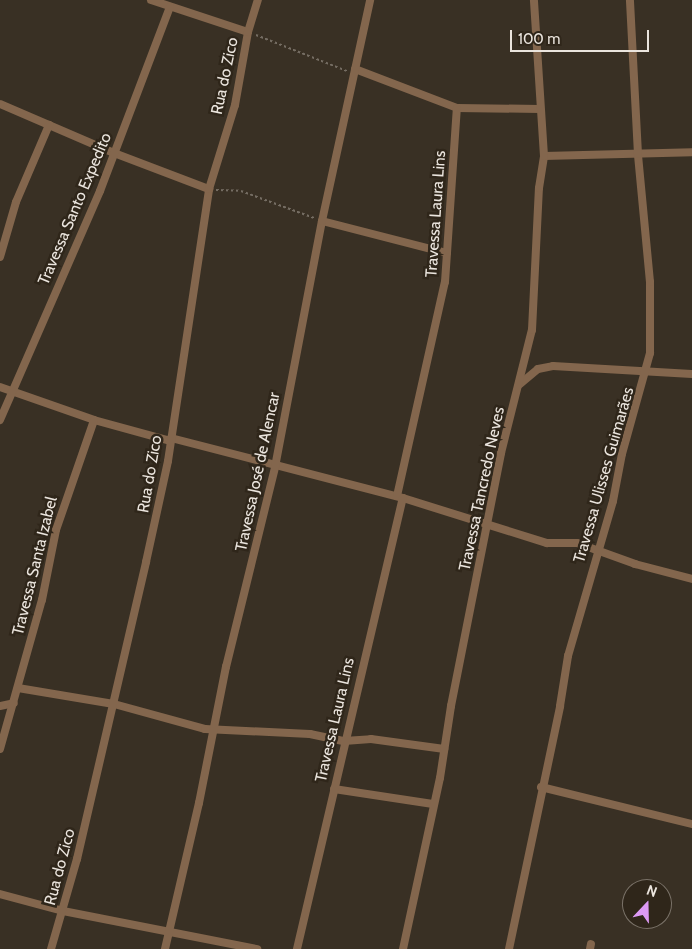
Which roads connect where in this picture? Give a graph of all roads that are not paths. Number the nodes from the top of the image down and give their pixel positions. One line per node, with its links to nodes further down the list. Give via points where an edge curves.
1 (151, 0): 6 (street)
2 (258, 0): 7 (street, Rua do Zico)
3 (370, 0): 8 (street, Travessa José de Alencar)
4 (534, 0): 11 (street, Travessa Tancredo Neves)
5 (630, 0): 15 (street, Travessa Ulisses Guimarães)
6 (170, 7): 7 (street); 14 (street, Travessa Santo Expedito)
7 (248, 32): 17 (street, Rua do Zico, via 234,105)
8 (354, 72): 10 (street); 18 (street, Travessa José de Alencar)
9 (0, 104): 12 (street)
10 (457, 108): 11 (street); 19 (street, Travessa Laura Lins)
11 (540, 109): 16 (street, Travessa Tancredo Neves)
12 (49, 126): 14 (street); 20 (street, via 16,202)
13 (692, 152): 15 (street)
14 (114, 153): 17 (street); 25 (street, Travessa Santo Expedito)
15 (638, 154): 16 (street); 21 (street, Travessa Ulisses Guimarães, via 650,282 651,343)
16 (544, 156): 23 (street, Travessa Tancredo Neves, via 537,212 535,301)
17 (209, 189): 28 (street, Rua do Zico)
18 (322, 221): 19 (street); 29 (street, Travessa José de Alencar)
19 (447, 253): 30 (street, Travessa Laura Lins, via 445,282)
20 (0, 257)
21 (647, 369): 22 (street); 23 (street, via 542,368); 32 (street, Travessa Ulisses Guimarães)
22 (692, 374)
23 (520, 384): 31 (street, Travessa Tancredo Neves)
24 (0, 387): 25 (street)
25 (11, 391): 26 (street, Travessa Santo Expedito); 27 (street)
26 (0, 420)
27 (94, 420): 28 (street); 34 (street, Travessa Santa Izabel, via 56,530 42,600)
28 (170, 439): 29 (street); 36 (street, Rua do Zico)
29 (275, 466): 30 (street); 38 (street, Travessa José de Alencar)
30 (400, 497): 31 (street); 39 (street, Travessa Laura Lins)
31 (486, 526): 32 (street, via 547,543 577,543); 40 (street, Travessa Tancredo Neves)
32 (596, 552): 33 (street); 42 (street, Travessa Ulisses Guimarães, via 568,656)
33 (692, 579)
34 (18, 688): 35 (street, Travessa Santa Izabel); 36 (street)
35 (14, 703): 37 (street); 41 (street, Travessa Santa Izabel)
36 (114, 704): 38 (street); 47 (street, Rua do Zico)
37 (0, 706)
38 (212, 729): 39 (street, via 310,734); 48 (street, Travessa José de Alencar, via 204,784)
39 (344, 741): 40 (street, via 371,739); 43 (street, Travessa Laura Lins)
40 (444, 748): 44 (street, Travessa Tancredo Neves)
41 (0, 749)
42 (541, 786): 45 (street); 54 (street, Travessa Ulisses Guimarães)
43 (334, 789): 44 (street); 52 (street, Travessa Laura Lins)
44 (433, 804): 53 (street, Travessa Tancredo Neves)
45 (692, 824)
46 (0, 894): 47 (street)
47 (63, 910): 48 (street); 49 (street, Rua do Zico)
48 (169, 930): 50 (street, Travessa José de Alencar); 51 (street)
49 (51, 949)
50 (165, 949)
51 (257, 949)
52 (297, 949)
53 (403, 949)
54 (508, 949)

